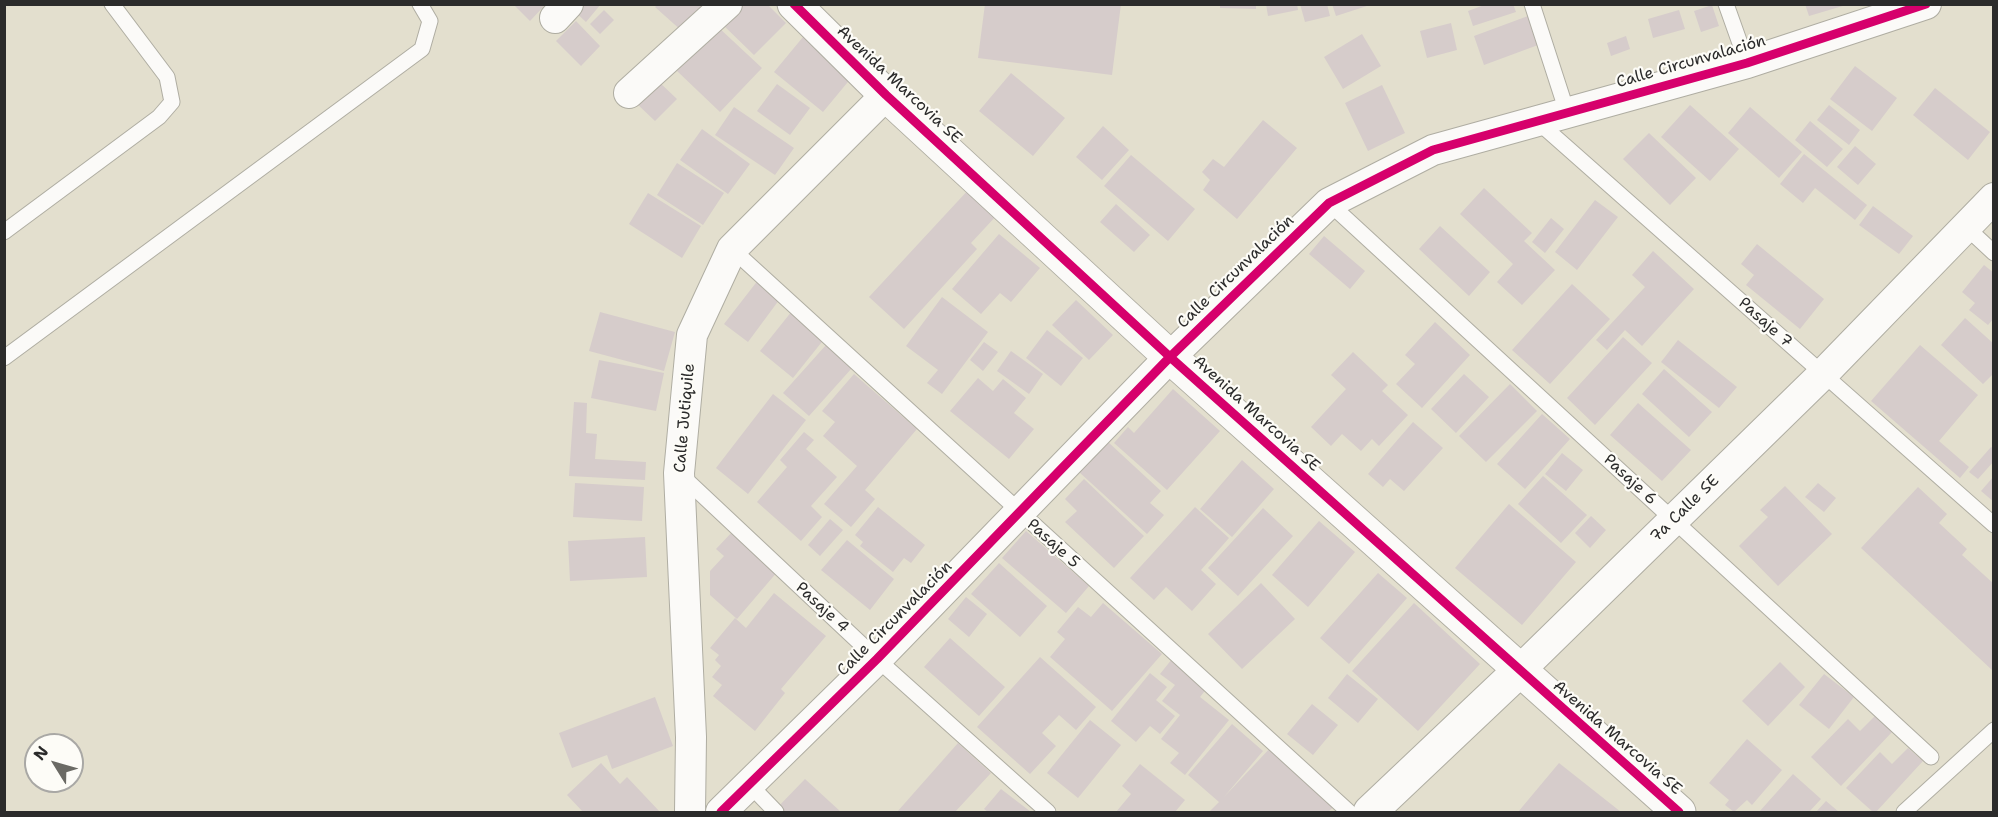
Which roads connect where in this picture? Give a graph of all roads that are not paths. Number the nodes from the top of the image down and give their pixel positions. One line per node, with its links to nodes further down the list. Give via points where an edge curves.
1 (112, 4): 16 (lane, via 167,77 172,102 159,117)
2 (420, 4): 19 (lane, via 430,21 422,49)
3 (727, 4): 9 (street)
4 (794, 4): 10 (street, Avenida Marcovia SE)
5 (1532, 4): 11 (lane)
6 (1726, 4): 8 (lane)
7 (1923, 5): 8 (street, Calle Circunvalación)
8 (1748, 63): 11 (street, Calle Circunvalación)
9 (629, 93)
10 (886, 94): 17 (street, Calle Jutiquile); 20 (street, Avenida Marcovia SE)
11 (1567, 112): 12 (street, Calle Circunvalación)
12 (1537, 121): 14 (street, Calle Circunvalación, via 1433,150); 21 (lane, Pasaje 7)
13 (1994, 198): 15 (street, 7a Calle SE)
14 (1329, 203): 20 (street, Calle Circunvalación); 24 (lane, Pasaje 6)
15 (1966, 227): 18 (lane); 21 (street, 7a Calle SE)
16 (4, 232)
17 (732, 249): 22 (street, Calle Jutiquile, via 692,336); 23 (lane, Pasaje 5)
18 (1994, 253)
19 (4, 357)
20 (1170, 357): 23 (street, Calle Circunvalación); 27 (street, Avenida Marcovia SE)
21 (1823, 374): 24 (street, 7a Calle SE); 25 (lane, Pasaje 7)
22 (678, 473): 26 (lane, Pasaje 4); 31 (street, Calle Jutiquile, via 691,738)
23 (1019, 514): 26 (street, Calle Circunvalación); 35 (lane, Pasaje 5)
24 (1674, 520): 27 (street, 7a Calle SE); 29 (lane, Pasaje 6)
25 (1994, 525)
26 (877, 659): 30 (street, Calle Circunvalación); 34 (lane, Pasaje 4)
27 (1519, 671): 36 (street, 7a Calle SE); 37 (street, Avenida Marcovia SE)
28 (1994, 730): 38 (lane)
29 (1931, 757)
30 (749, 784): 32 (street, Calle Circunvalación); 33 (lane)
31 (690, 813)
32 (721, 813)
33 (776, 813)
34 (1048, 813)
35 (1349, 813)
36 (1370, 813)
37 (1679, 813)
38 (1904, 813)

